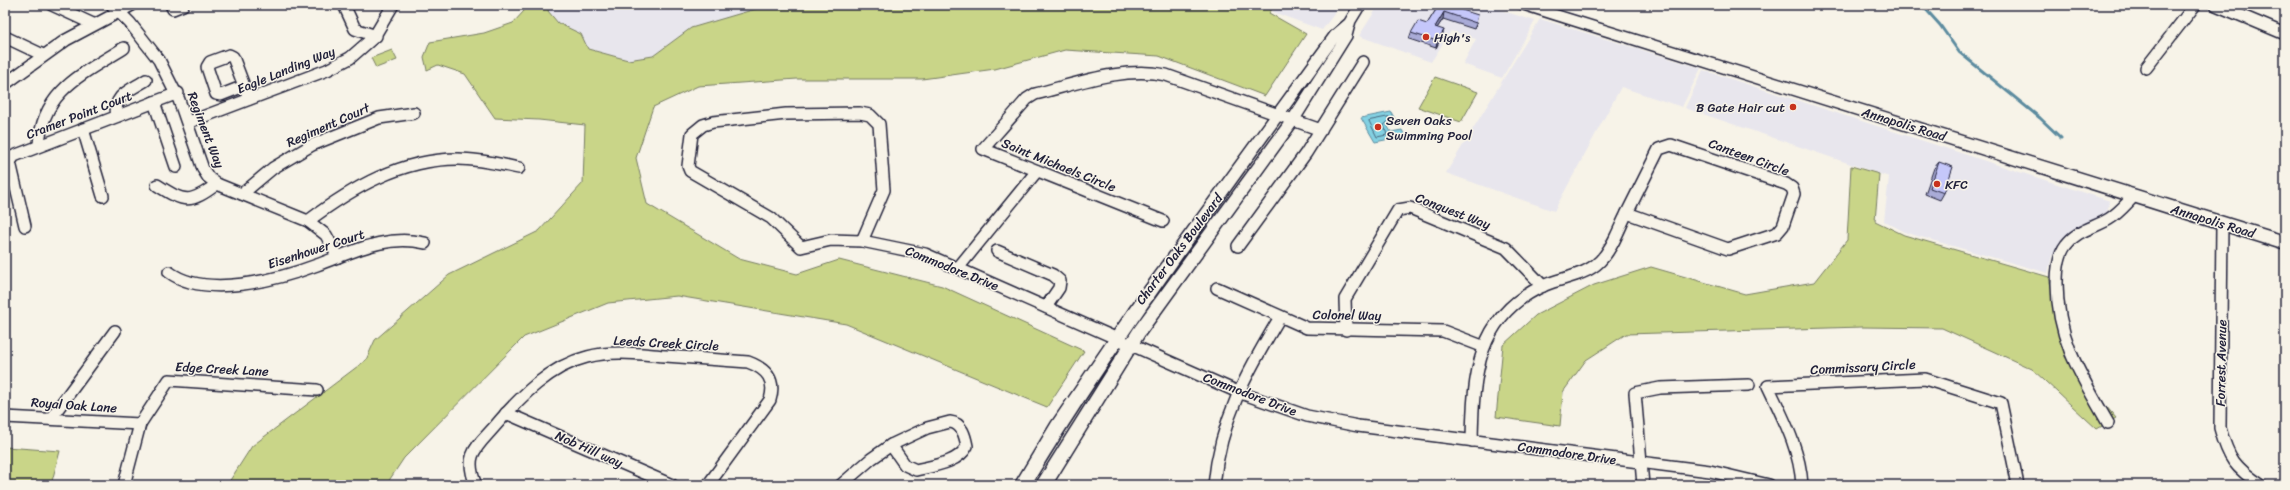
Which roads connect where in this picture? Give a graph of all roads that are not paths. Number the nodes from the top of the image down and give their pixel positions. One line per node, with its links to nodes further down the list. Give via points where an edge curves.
1 (52, 5): 13 (street)
2 (132, 5): 11 (street)
3 (171, 5): 4 (street, via 173,9)
4 (183, 5)
5 (344, 5): 15 (street, via 355,29)
6 (393, 5): 15 (street, Eagle Landing Way)
7 (1360, 5): 12 (street, Charter Oaks Boulevard)
8 (1523, 5): 42 (main road, Annapolis Road)
9 (2195, 5): 20 (street)
10 (2216, 5): 14 (street)
11 (116, 8): 13 (street); 24 (street, Regiment Way, via 147,42 164,66)
12 (1349, 23): 28 (street, Charter Oaks Boulevard, via 1335,35); 30 (street, Charter Oaks Boulevard, via 1345,38)
13 (93, 24): 18 (street)
14 (2285, 34)
15 (376, 36): 25 (street, Eagle Landing Way, via 358,53 339,65)
16 (5, 37): 18 (street)
17 (124, 48): 34 (street, via 81,76 57,96 41,119 38,131)
18 (43, 55): 22 (street)
19 (1363, 62): 33 (street)
20 (2146, 68)
21 (146, 80): 29 (street, via 119,98 115,107)
22 (5, 84)
23 (244, 86): 25 (street)
24 (178, 93): 26 (street, Cramer Point Court); 31 (street, Regiment Way)
25 (249, 99): 31 (street, Eagle Landing Way)
26 (154, 102): 29 (street, Cramer Point Court); 35 (street)
27 (414, 113): 40 (street, Regiment Court, via 379,118 312,145 273,168)
28 (1279, 115): 30 (street); 37 (street, Saint Michaels Circle, via 1166,75 1120,74 1035,94 1027,99 983,149); 62 (street, Charter Oaks Boulevard)
29 (117, 116): 32 (street, Cramer Point Court)
30 (1293, 120): 33 (street); 63 (street, Charter Oaks Boulevard)
31 (189, 122): 38 (street, Regiment Way, via 203,169 208,177)
32 (82, 129): 34 (street, Cramer Point Court); 41 (street)
33 (1321, 130): 51 (street)
34 (39, 145): 47 (street, Cramer Point Court, via 14,156 10,162)
35 (176, 167)
36 (519, 168): 44 (street, via 482,160 454,159 406,167 368,181)
37 (1037, 171): 45 (street, Saint Michaels Circle); 54 (street)
38 (218, 184): 39 (street, via 189,202 183,202); 40 (street, Regiment Way)
39 (157, 186)
40 (242, 194): 44 (street, Regiment Way)
41 (103, 196)
42 (2134, 196): 46 (main road, Annapolis Road); 71 (street, via 2114,216 2074,236 2058,259 2061,326 2071,358)
43 (1627, 213): 43 (street, Canteen Circle, via 1728,249 1776,233 1783,226 1794,194 1792,188 1786,184 1671,145 1659,149); 56 (street, Canteen Circle, via 1602,259 1586,272)
44 (308, 221): 53 (street, Regiment Way, via 326,235)
45 (1163, 221)
46 (2222, 224): 50 (main road, Annapolis Road); 88 (street, Forrest Avenue, via 2220,428 2227,456 2240,472)
47 (25, 226)
48 (862, 241): 48 (street, Commodore Drive, via 830,240 801,247 771,218 690,171 690,139 696,129 713,122 786,114 870,115 879,124 884,190); 54 (street, Commodore Drive, via 901,247)
49 (425, 243): 53 (street, Eisenhower Court, via 414,239 388,240)
50 (2285, 243)
51 (1238, 246)
52 (997, 251): 58 (street, via 1053,275 1060,281 1059,288)
53 (338, 257): 55 (street, Eisenhower Court, via 289,274 236,284 186,283)
54 (958, 268): 58 (street, Commodore Drive)
55 (169, 272)
56 (1543, 286): 60 (street, Conquest Way, via 1506,248 1410,208 1404,208 1398,210 1345,299); 64 (street, Canteen Circle, via 1509,309)
57 (1217, 288): 59 (street, Colonel Way)
58 (1046, 307): 62 (street, Commodore Drive)
59 (1280, 317): 60 (street, Colonel Way, via 1307,328); 67 (street)
60 (1346, 330): 64 (street, Colonel Way, via 1443,331)
61 (116, 332): 70 (street)
62 (1115, 338): 63 (street, Commodore Drive); 81 (street, Charter Oaks Boulevard)
63 (1131, 344): 67 (street, Commodore Drive); 82 (street, Charter Oaks Boulevard)
64 (1482, 346): 73 (street, Canteen Circle, via 1473,380)
65 (1749, 385): 75 (street, via 1660,388 1634,393)
66 (317, 390): 72 (street, Edge Creek Lane, via 169,380)
67 (1238, 392): 73 (street, Commodore Drive, via 1332,422); 83 (street, via 1220,440)
68 (506, 413): 77 (street, Leeds Creek Circle, via 470,459 470,472); 78 (street, Nob Hill way); 79 (street, Leeds Creek Circle, via 534,385 552,373 587,357 604,353 620,352 748,362 758,365 772,377 774,385 770,400)
69 (5, 417): 70 (street, Royal Oak Lane)
70 (51, 418): 72 (street, Royal Oak Lane)
71 (2108, 423)
72 (140, 424): 76 (street, Edge Creek Lane)
73 (1472, 440): 75 (street, Commodore Drive)
74 (891, 445): 74 (street, via 932,427 955,422 961,426 967,446 964,453 957,458 916,470 905,465); 80 (street, via 869,460)
75 (1641, 463): 84 (street); 85 (street, Commodore Drive, via 1710,470)
76 (124, 485)
77 (476, 485)
78 (672, 485)
79 (708, 485)
80 (841, 485)
81 (1022, 485)
82 (1043, 485)
83 (1214, 485)
84 (1643, 485)
85 (1769, 485)
86 (1802, 485): 87 (street, Commissary Circle, via 1799,456 1768,386 1926,379 2001,403)
87 (2018, 485)
88 (2261, 485)

